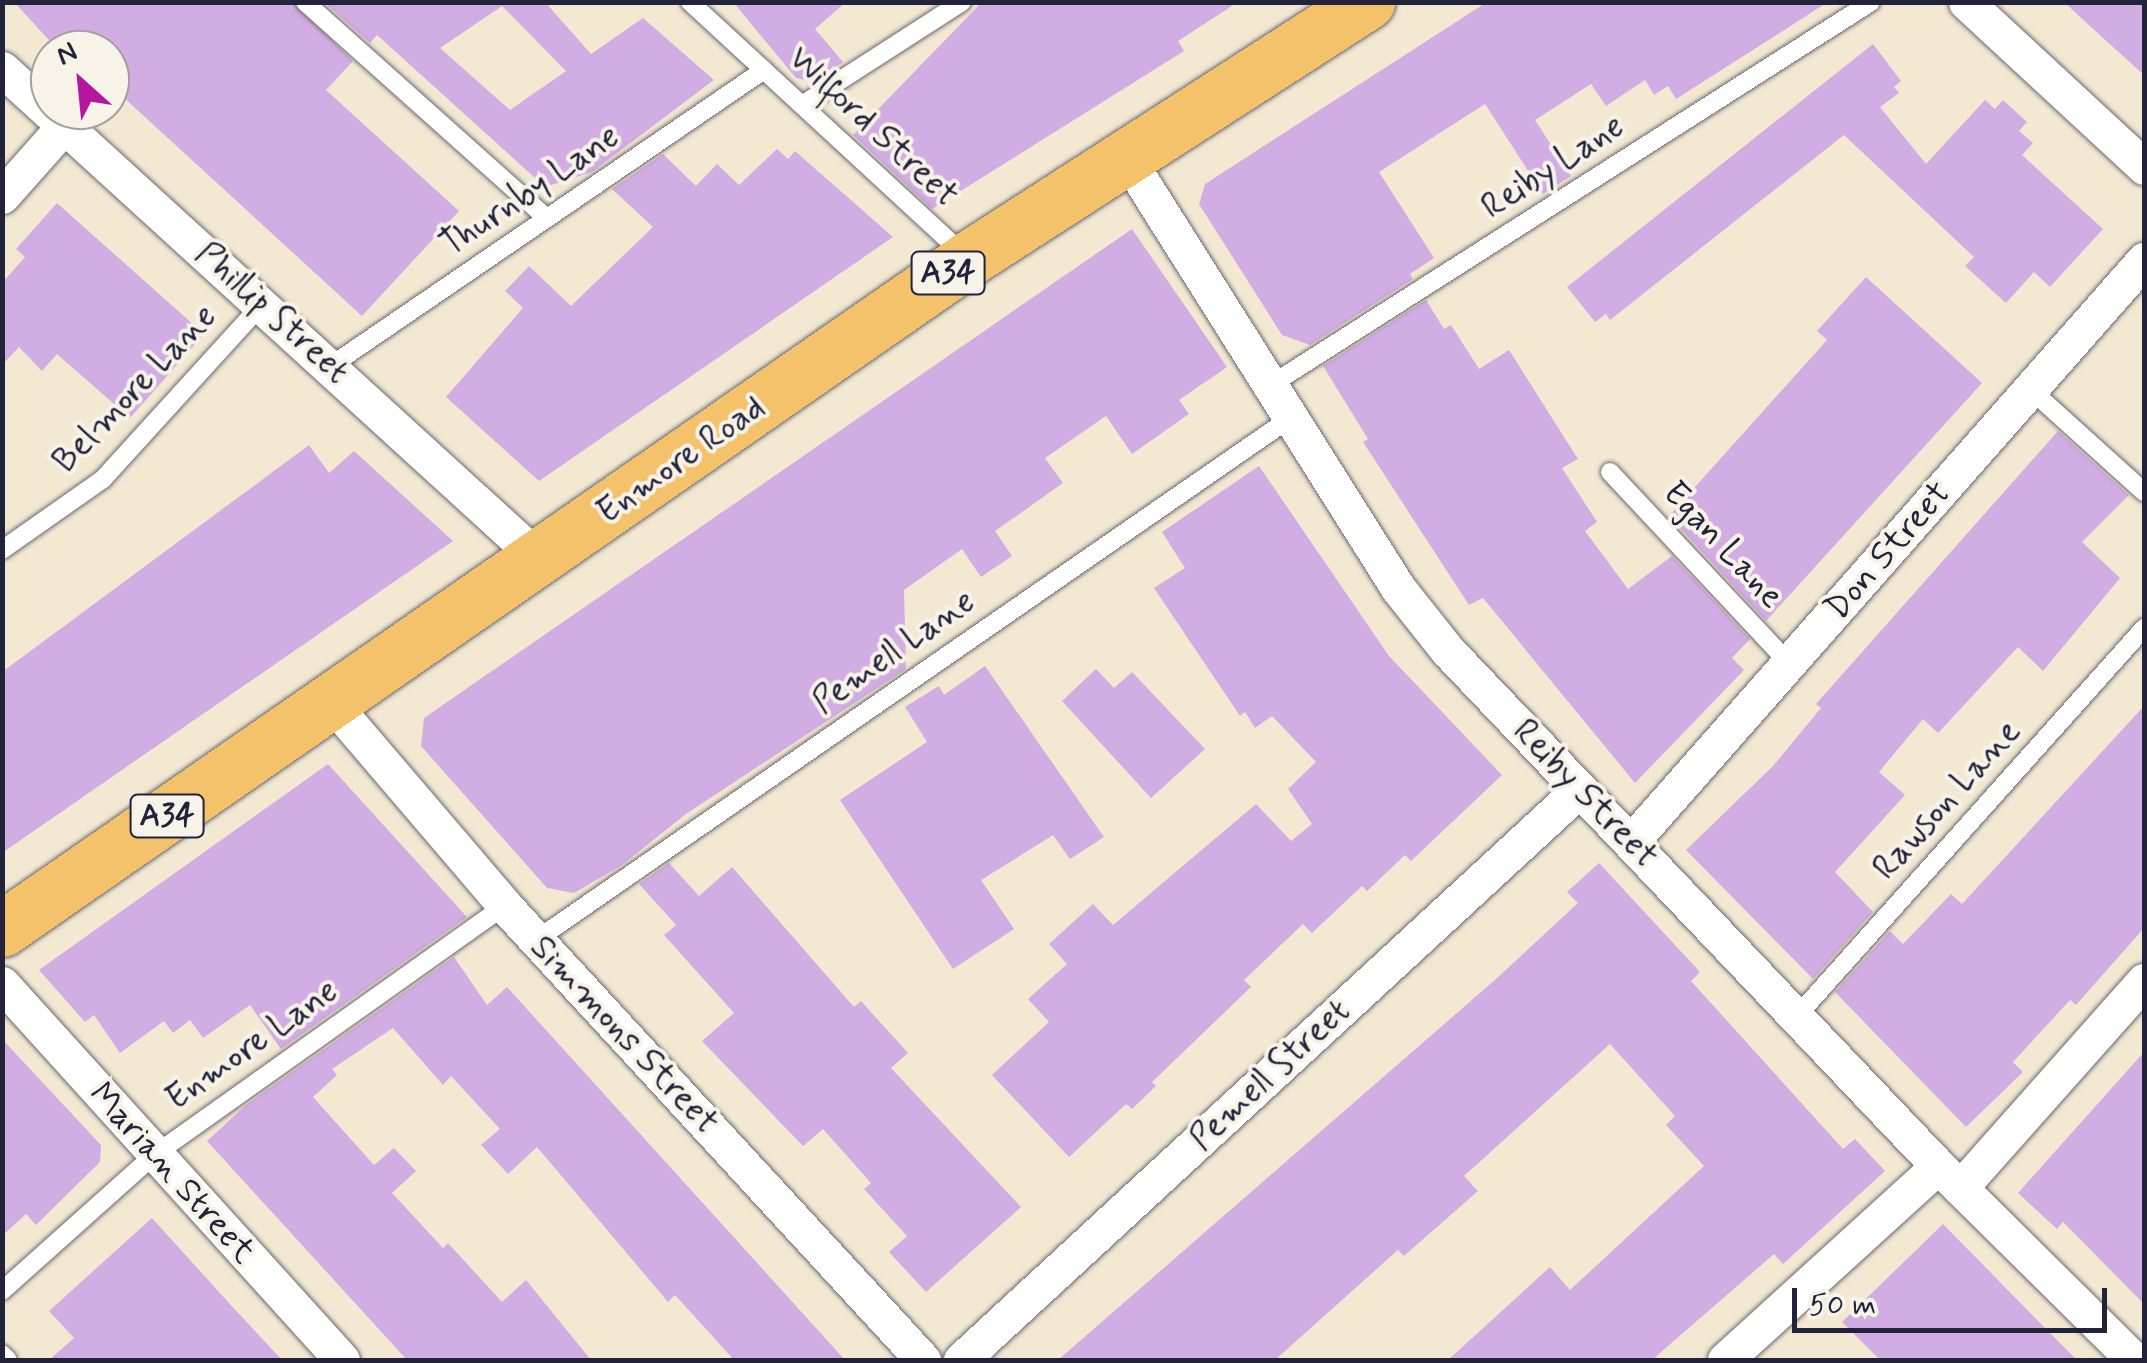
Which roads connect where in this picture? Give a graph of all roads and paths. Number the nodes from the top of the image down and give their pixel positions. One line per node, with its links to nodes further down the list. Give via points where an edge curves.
1 (305, 2): 16 (lane)
2 (690, 2): 8 (lane, Wilford Street)
3 (962, 2): 10 (lane)
4 (1367, 2): 13 (highway, Enmore Road / A34)
5 (1870, 2): 21 (lane, Reiby Lane)
6 (1966, 2): 14 (street)
7 (2, 69): 9 (street, Phillip Street)
8 (764, 70): 10 (lane, Wilford Street); 16 (lane, Thurnby Lane)
9 (30, 94)
10 (802, 105): 17 (lane, Wilford Street)
11 (61, 130): 15 (street)
12 (71, 130): 19 (street, Phillip Street)
13 (1125, 156): 17 (highway, Enmore Road / A34); 21 (street, Reiby Street)
14 (2144, 167)
15 (2, 196)
16 (548, 218): 20 (lane, Thurnby Lane)
17 (968, 259): 27 (highway, Enmore Road / A34)
18 (2144, 260): 22 (street, Don Street)
19 (262, 304): 20 (street, Phillip Street); 26 (lane, Belmore Lane, via 103,479)
20 (332, 365): 27 (street, Phillip Street)
21 (1270, 386): 23 (street, Reiby Street)
22 (2030, 389): 25 (lane); 29 (street, Don Street)
23 (1290, 419): 31 (street, Reiby Street, via 1398,588 1448,652); 35 (lane, Pemell Lane)
24 (1610, 472): 29 (lane, Egan Lane)
25 (2144, 492)
26 (2, 550)
27 (539, 560): 30 (highway, Enmore Road / A34)
28 (2144, 628): 38 (lane, Rawson Lane)
29 (1789, 663): 32 (street, Don Street)
30 (331, 702): 33 (street, Simmons Street); 34 (highway, Enmore Road / A34)
31 (1580, 789): 32 (street, Reiby Street); 46 (street, Pemell Street)
32 (1631, 842): 38 (street, Reiby Street)
33 (505, 906): 35 (street, Simmons Street); 39 (lane, Enmore Lane)
34 (2, 929)
35 (536, 940): 45 (street, Simmons Street)
36 (2144, 981): 40 (street)
37 (2, 984): 39 (street, Marian Street)
38 (1798, 1016): 40 (street, Reiby Street)
39 (154, 1155): 41 (lane, Enmore Lane); 44 (street, Marian Street)
40 (1949, 1177): 47 (street); 48 (street, Reiby Street)
41 (2, 1291)
42 (2, 1354): 43 (lane)
43 (8, 1360)
44 (342, 1360)
45 (924, 1360)
46 (961, 1360)
47 (1725, 1360)
48 (2134, 1360)

